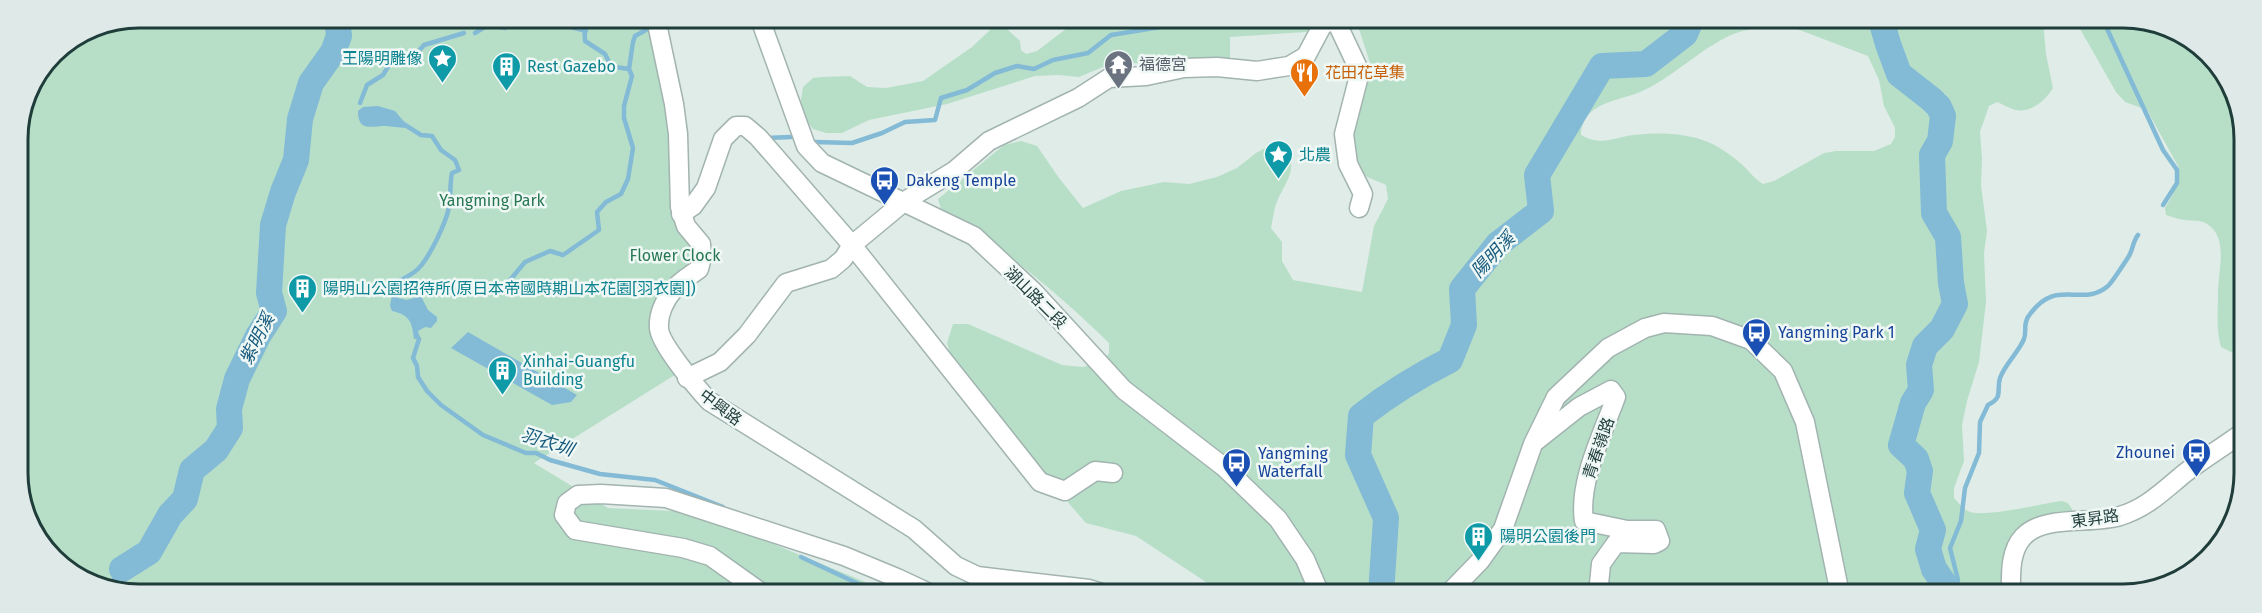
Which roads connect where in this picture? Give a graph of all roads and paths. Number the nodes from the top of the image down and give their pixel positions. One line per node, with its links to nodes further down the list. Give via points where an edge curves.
1 (658, 28): 7 (street, via 678,134)
2 (763, 28): 5 (street, 湖山路二段, via 806,146 822,163)
3 (1321, 28): 5 (street, via 1306,56 1289,66 1257,71 1184,68 1109,78 1078,98 989,141 954,171)
4 (1338, 28): 6 (street, via 1360,72 1344,134 1348,164 1363,194)
5 (905, 201): 8 (street); 16 (street, 湖山路二段, via 974,236 1034,292 1124,390 1224,467 1278,519 1305,559)
6 (1359, 208)
7 (681, 214): 8 (street, via 693,206 706,188 723,139 736,126 745,126); 9 (street, 中興路, via 701,244 702,258 699,268 675,286 666,300 658,330)
8 (852, 244): 9 (street, via 831,269 786,284 747,335 720,362); 12 (street, via 1040,482 1065,491 1095,471)
9 (687, 378): 15 (street, 中興路, via 709,401 914,529 956,566 977,576)
10 (2234, 440): 20 (street, 東昇路, via 2151,503 2120,516 2036,528 2022,538 2017,548 2010,568)
11 (1533, 444): 17 (street, via 1503,529); 18 (street, 青春嶺路, via 1580,407 1611,390 1616,397 1584,488 1584,520 1627,530 1656,530 1659,541 1616,543 1601,564); 19 (street, via 1556,397 1608,348 1645,328 1664,323 1712,326 1751,340 1783,371 1805,422)
12 (1113, 473)
13 (749, 584): 14 (street, via 710,556 574,530 564,515 567,503 578,495 666,498 844,556)
14 (910, 584)
15 (1046, 584)
16 (1316, 584)
17 (1458, 584)
18 (1599, 584)
19 (1838, 584)
20 (2011, 584)

